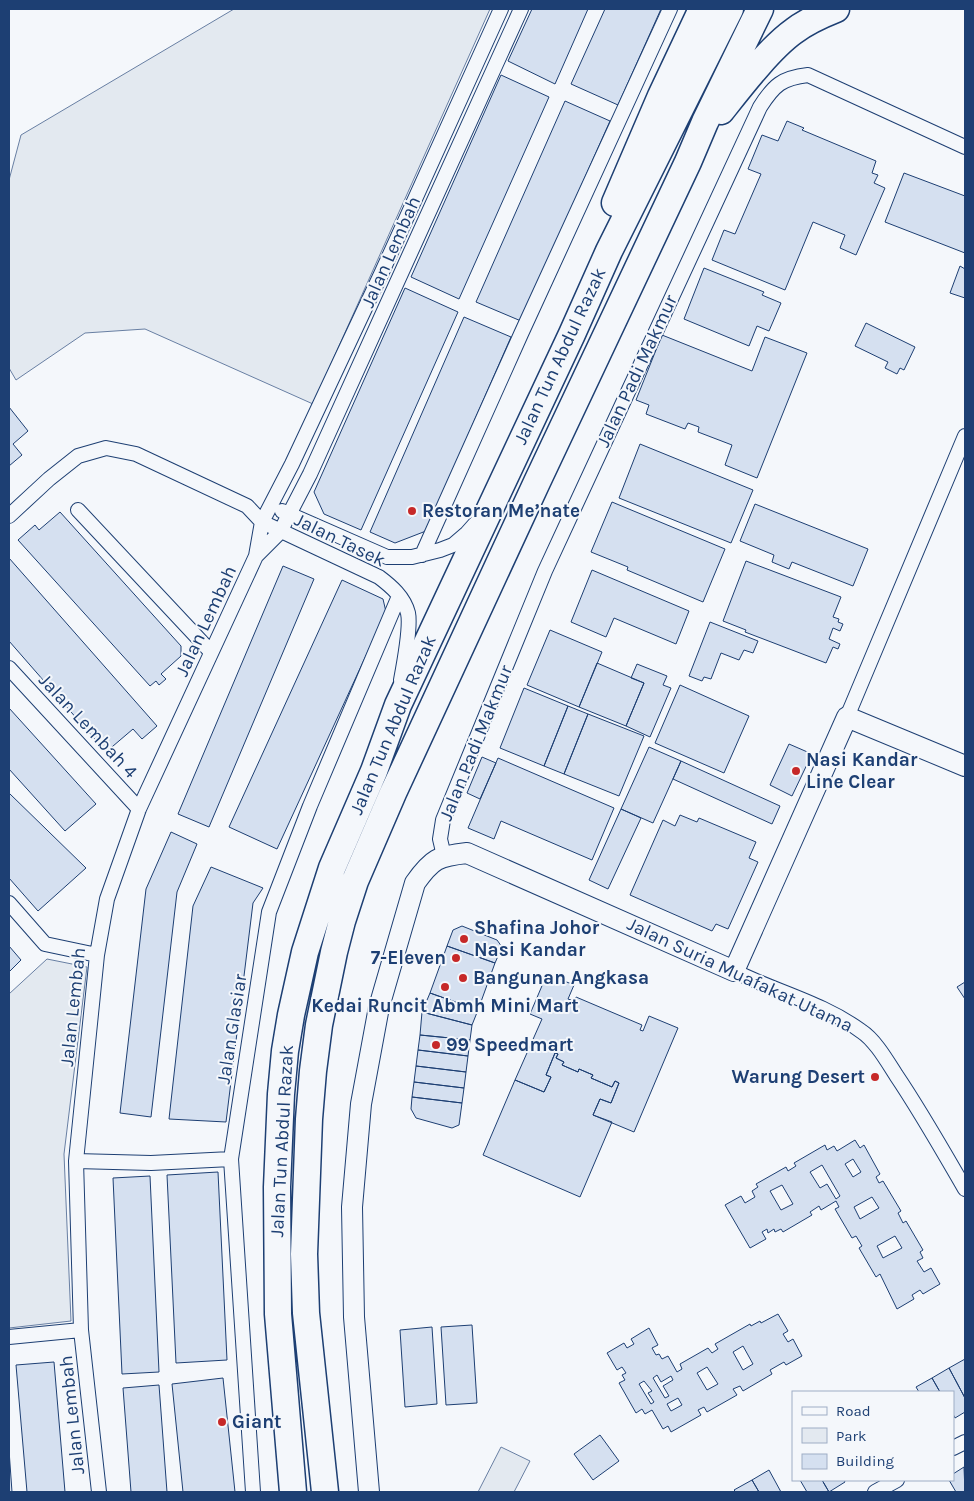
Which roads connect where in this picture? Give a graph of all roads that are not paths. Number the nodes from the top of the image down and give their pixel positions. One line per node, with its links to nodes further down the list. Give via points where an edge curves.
1 (502, 9): 8 (street, Jalan Lembah)
2 (521, 9): 9 (street, Jalan Lembah)
3 (670, 9): 25 (street)
4 (702, 9): 14 (highway, via 596,249)
5 (760, 9): 11 (highway)
6 (836, 9): 11 (highway, via 793,31 776,47 715,119)
7 (729, 11): 14 (highway, Jalan Tun Abdul Razak, via 609,251)
8 (481, 54): 9 (street); 12 (street, Jalan Lembah)
9 (498, 62): 13 (street, Jalan Lembah)
10 (965, 147): 33 (street, Jalan Padi Makmur, via 808,75 781,82 767,96 545,571 443,820 440,839)
11 (688, 162): 46 (highway, Jalan Tun Abdul Razak, via 377,828 340,929 312,1071 304,1254 306,1313)
12 (382, 272): 13 (street); 17 (street, Jalan Lembah)
13 (399, 279): 20 (street, Jalan Lembah)
14 (572, 334): 16 (highway, Jalan Tun Abdul Razak)
15 (965, 436): 30 (street)
16 (491, 504): 25 (street, Jalan Tasek, via 467,534 453,545); 29 (highway, Jalan Tun Abdul Razak)
17 (270, 505): 18 (street, Jalan Tasek); 20 (street, Jalan Tasek); 22 (street, Jalan Lembah)
18 (247, 506): 21 (street, Jalan Tasek, via 136,454 106,448 78,456); 22 (street, Jalan Tasek)
19 (78, 510): 27 (street)
20 (288, 515): 23 (street, Jalan Lembah); 25 (street, Jalan Tasek, via 387,556)
21 (9, 516)
22 (262, 522): 23 (street, Jalan Tasek); 24 (street, Jalan Lembah)
23 (280, 532): 24 (street, Jalan Lembah); 26 (street, Jalan Tasek, via 379,577)
24 (256, 556): 27 (street, Jalan Lembah)
25 (422, 556)
26 (399, 596): 29 (street, Jalan Tasek, via 408,614); 37 (street, Jalan Glasiar, via 269,912)
27 (211, 652): 32 (street, Jalan Lembah)
28 (9, 668): 32 (street, Jalan Lembah 4)
29 (398, 705): 45 (highway, Jalan Tun Abdul Razak, via 374,772 332,868 307,944 285,1051 276,1268)
30 (847, 717): 31 (street); 36 (street)
31 (965, 766)
32 (139, 810): 35 (street, Jalan Lembah, via 107,899)
33 (444, 856): 36 (street, Jalan Suria Muafakat Utama, via 467,853); 47 (street, via 427,866 415,883 378,1007 362,1104 352,1207 354,1307)
34 (9, 904): 35 (street, via 45,944)
35 (97, 955): 38 (street, Jalan Lembah)
36 (734, 971): 39 (street, Jalan Suria Muafakat Utama, via 799,998 863,1032 900,1081)
37 (230, 1159): 38 (street); 44 (street, Jalan Glasiar)
38 (76, 1161): 40 (street, Jalan Lembah)
39 (965, 1189)
40 (81, 1330): 41 (street); 43 (street, Jalan Lembah)
41 (9, 1337)
42 (895, 1481): 48 (street)
43 (99, 1492)
44 (253, 1492)
45 (293, 1492)
46 (325, 1492)
47 (369, 1492)
48 (875, 1492)

